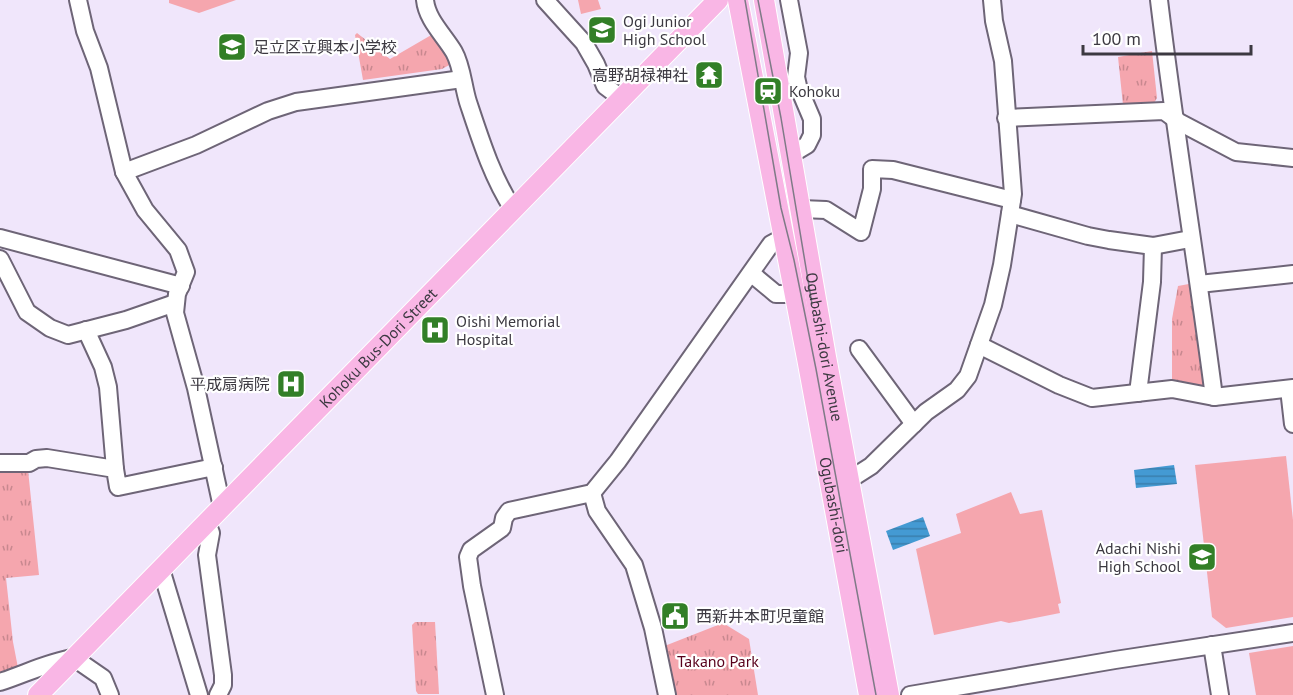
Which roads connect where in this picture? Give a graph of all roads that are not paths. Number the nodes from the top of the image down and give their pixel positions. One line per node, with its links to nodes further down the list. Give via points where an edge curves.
1 (78, 0): 16 (street)
2 (425, 0): 10 (street, via 426,11 455,55)
3 (545, 0): 11 (street, via 584,43 605,86)
4 (718, 0): 11 (main road, Kohoku Bus-Dori Street)
5 (738, 0): 17 (main road, Ogubashi-dori)
6 (992, 0): 13 (street, via 1003,61)
7 (1159, 0): 12 (street)
8 (792, 1): 9 (street); 15 (street, via 799,53 796,77 812,118 812,135)
9 (765, 4): 15 (main road, Ogubashi-dori Avenue)
10 (462, 79): 16 (street, via 296,102); 19 (street, via 500,189)
11 (621, 98): 19 (main road, Kohoku Bus-Dori Street)
12 (1173, 116): 13 (street, via 1164,111); 14 (street, via 1236,152); 23 (street)
13 (1006, 118): 18 (street)
14 (1293, 158)
15 (793, 162): 17 (street); 20 (main road, Ogubashi-dori Avenue)
16 (124, 172): 29 (street, via 145,210 178,250 186,272)
17 (770, 174): 21 (main road, Ogubashi-dori)
18 (1011, 207): 20 (street, via 893,170 872,168 873,189 861,232 826,210); 24 (street, via 1088,236); 33 (street, via 998,286)
19 (513, 209): 45 (main road, Kohoku Bus-Dori Street)
20 (801, 209): 43 (main road, Ogubashi-dori Avenue)
21 (784, 237): 26 (street, via 771,244); 30 (main road, Ogubashi-dori)
22 (0, 238): 29 (street)
23 (1190, 239): 24 (street); 28 (street)
24 (1153, 246): 36 (street)
25 (0, 259): 32 (street, via 27,312 58,332 68,335)
26 (752, 274): 30 (street, via 776,294); 44 (street)
27 (1293, 274): 28 (street)
28 (1199, 284): 37 (street)
29 (181, 286): 31 (street)
30 (795, 294): 58 (main road, Ogubashi-dori)
31 (175, 303): 32 (street); 41 (street)
32 (86, 330): 42 (street, via 108,387)
33 (979, 345): 36 (street, via 1092,398); 38 (street, via 968,376 957,390)
34 (858, 349): 38 (street)
35 (1291, 388): 37 (street); 39 (street)
36 (1138, 393): 37 (street, via 1172,389)
37 (1214, 397)
38 (914, 423): 43 (street, via 871,466)
39 (1293, 424)
40 (0, 463): 42 (street, via 29,463 47,458)
41 (214, 467): 42 (street, via 118,487); 45 (street)
42 (115, 469)
43 (849, 480): 59 (main road, Ogubashi-dori Avenue)
44 (591, 493): 56 (street, via 509,511 502,528 471,550 468,557 472,586); 57 (street, via 597,511 634,565)
45 (222, 507): 46 (main road, Kohoku Bus-Dori Street)
46 (207, 523): 47 (main road, Kohoku Bus-Dori Street); 55 (street, via 211,532 207,555 223,675)
47 (161, 569): 50 (main road, Kohoku Bus-Dori Street); 54 (street)
48 (1293, 633): 49 (street)
49 (1212, 645): 60 (street); 61 (street)
50 (74, 658): 51 (street, via 55,661); 52 (main road, Kohoku Bus-Dori Street); 53 (street, via 103,678)
51 (0, 682)
52 (38, 695)
53 (110, 695)
54 (198, 695)
55 (218, 695)
56 (495, 695)
57 (667, 695)
58 (869, 695)
59 (889, 695)
60 (910, 695)
61 (1220, 695)

